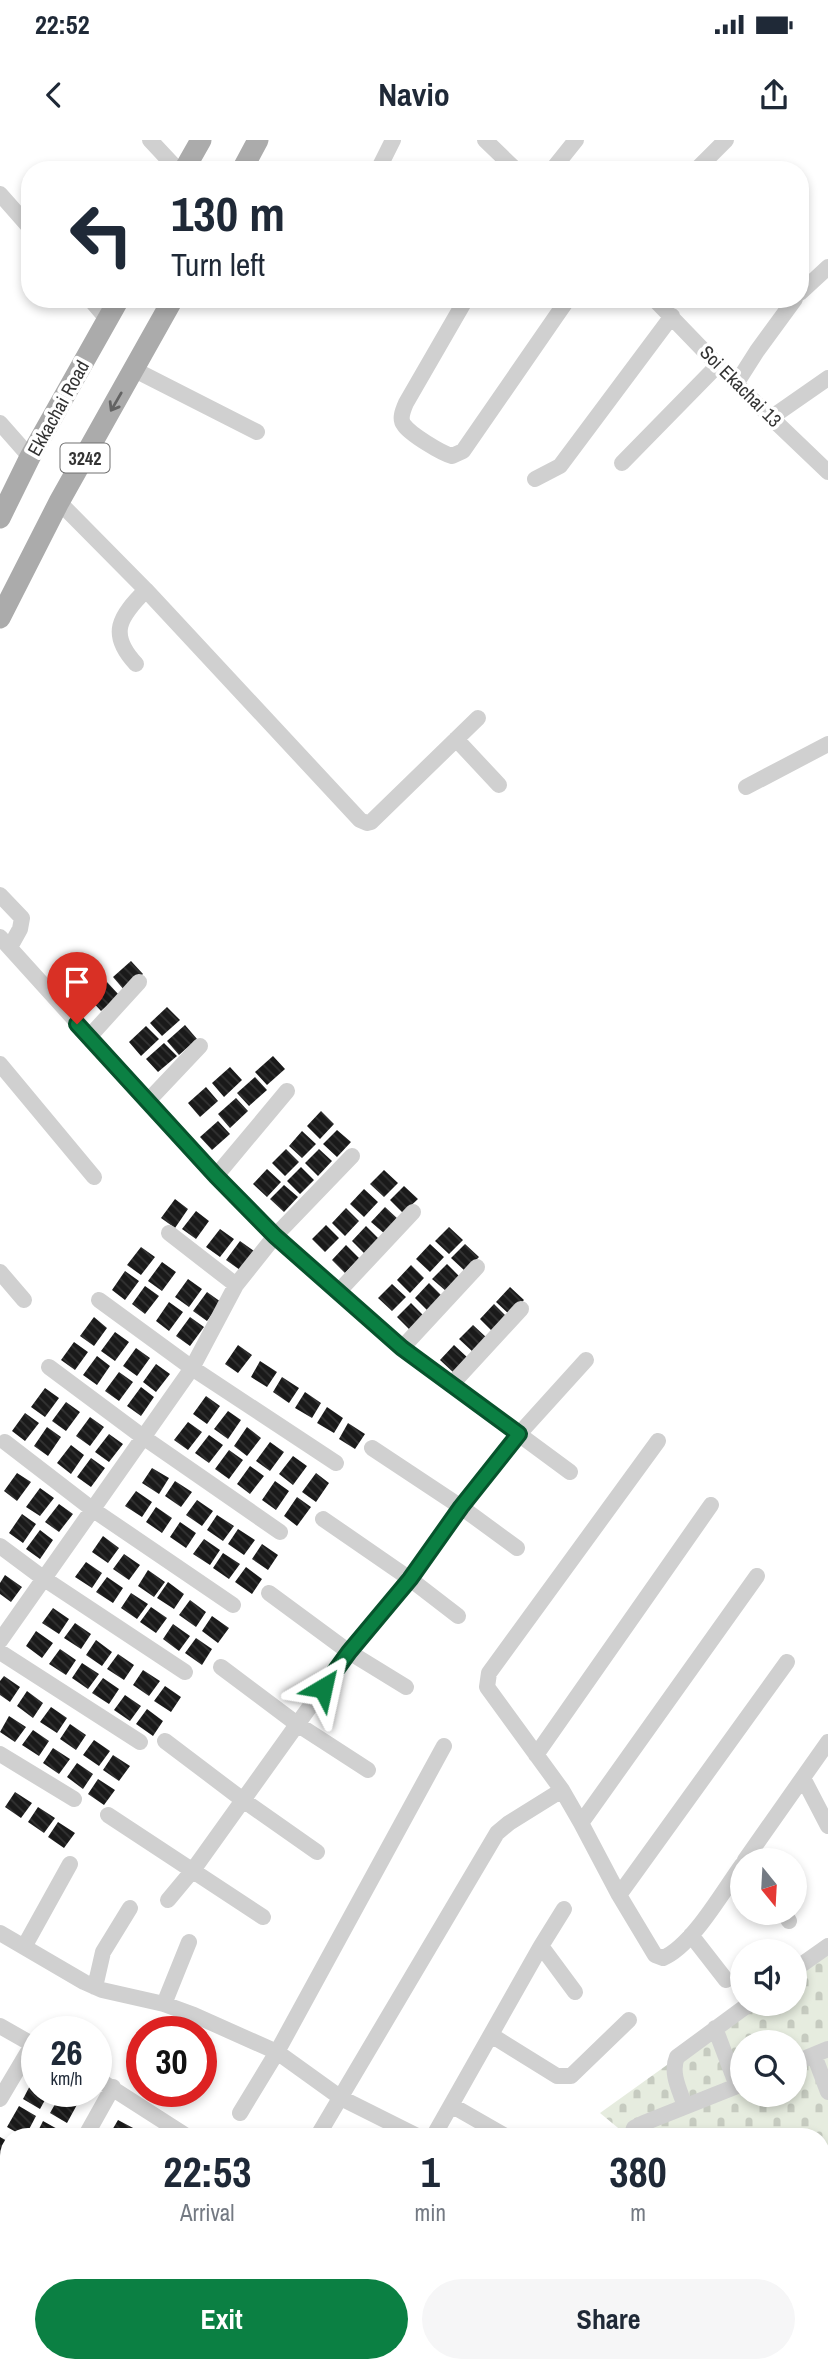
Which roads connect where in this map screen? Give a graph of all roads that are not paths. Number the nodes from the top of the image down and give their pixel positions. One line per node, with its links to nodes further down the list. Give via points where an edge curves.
1 (150, 140): 8 (street)
2 (201, 140): 9 (main road)
3 (258, 140): 10 (main road)
4 (393, 140): 11 (street)
5 (485, 140): 12 (street)
6 (576, 140): 13 (street)
7 (726, 140): 14 (street)
8 (170, 161)
9 (189, 161)
10 (247, 161)
11 (382, 161)
12 (507, 161)
13 (559, 161)
14 (705, 161)
15 (0, 194): 16 (street)
16 (21, 218)
17 (828, 267): 18 (street)
18 (809, 285)
19 (98, 308): 27 (street)
20 (114, 308): 27 (main road, Ekkachai Road / 3242)
21 (168, 308): 29 (main road, 3242)
22 (461, 308): 23 (street, via 401,416 404,426 452,456 463,451)
23 (562, 308)
24 (663, 308): 26 (street, Soi Ekachai 13)
25 (788, 308): 31 (street)
26 (672, 316): 28 (street, Soi Ekachai 13); 38 (street, via 560,466)
27 (108, 320): 35 (main road, Ekkachai Road / 3242)
28 (718, 365): 31 (street, Soi Ekachai 13); 36 (street)
29 (135, 370): 34 (street); 39 (main road, 3242, one-way to 39)
30 (828, 378): 32 (street)
31 (736, 384): 32 (street, Soi Ekachai 13)
32 (772, 417): 37 (street, Soi Ekachai 13)
33 (0, 423): 35 (street)
34 (257, 432)
35 (30, 457): 40 (main road, Ekkachai Road / 3242)
36 (622, 463)
37 (828, 472)
38 (535, 479)
39 (59, 502): 41 (street); 42 (main road, 3242)
40 (0, 517)
41 (146, 590): 43 (street, via 120,624 118,634 124,651); 45 (street, via 360,820 367,823 375,818)
42 (0, 618)
43 (136, 664)
44 (478, 718): 45 (street)
45 (456, 739): 47 (street)
46 (828, 744): 48 (street)
47 (499, 785)
48 (746, 787)
49 (0, 895): 50 (street, via 22,918 20,929)
50 (5, 942): 52 (street)
51 (139, 982): 52 (street)
52 (89, 1037): 56 (street)
53 (200, 1046): 56 (street)
54 (0, 1064): 59 (street)
55 (287, 1091): 58 (street)
56 (148, 1101): 58 (street)
57 (352, 1156): 62 (street)
58 (216, 1176): 62 (street)
59 (94, 1177)
60 (413, 1212): 66 (street)
61 (169, 1233): 65 (street)
62 (275, 1236): 65 (street); 66 (street)
63 (477, 1267): 70 (street)
64 (0, 1272): 67 (street)
65 (236, 1286): 73 (street)
66 (339, 1291): 70 (street)
67 (24, 1300)
68 (99, 1300): 73 (street)
69 (521, 1309): 74 (street)
70 (402, 1348): 74 (street)
71 (586, 1360): 75 (street)
72 (49, 1367): 76 (street)
73 (192, 1368): 76 (street); 80 (street)
74 (451, 1385): 75 (street)
75 (519, 1434): 81 (street); 83 (street)
76 (143, 1437): 84 (street); 86 (street)
77 (5, 1441): 84 (street)
78 (658, 1441): 108 (street, via 486,1680 490,1693)
79 (373, 1448): 83 (street)
80 (337, 1463)
81 (569, 1472)
82 (711, 1505): 108 (street)
83 (461, 1507): 88 (street); 91 (street)
84 (92, 1508): 90 (street); 93 (street)
85 (323, 1519): 91 (street)
86 (280, 1532)
87 (0, 1546): 90 (street)
88 (517, 1548)
89 (757, 1576): 115 (street)
90 (43, 1578): 95 (street); 100 (street)
91 (410, 1579): 94 (street); 97 (street)
92 (269, 1593): 97 (street)
93 (233, 1605)
94 (458, 1616)
95 (0, 1641)
96 (0, 1652): 104 (street)
97 (349, 1652): 101 (street); 102 (street)
98 (787, 1662): 122 (street)
99 (221, 1667): 102 (street)
100 (185, 1672)
101 (406, 1688)
102 (297, 1724): 109 (street); 113 (street)
103 (165, 1741): 113 (street)
104 (140, 1742)
105 (828, 1742): 110 (street)
106 (444, 1746): 144 (street)
107 (0, 1755): 112 (street)
108 (536, 1755): 111 (street)
109 (368, 1770)
110 (803, 1777): 116 (street); 117 (street)
111 (562, 1790): 115 (street); 151 (street, via 497,1833)
112 (74, 1799)
113 (243, 1800): 118 (street); 120 (street)
114 (108, 1815): 120 (street)
115 (581, 1822): 122 (street)
116 (828, 1826)
117 (755, 1848)
118 (317, 1852)
119 (70, 1864): 132 (street)
120 (193, 1870): 123 (street); 126 (street)
121 (730, 1883): 128 (street)
122 (619, 1895): 128 (street, via 655,1955 672,1954)
123 (168, 1900)
124 (130, 1908): 135 (street, via 103,1952)
125 (564, 1909): 130 (street)
126 (263, 1917)
127 (0, 1933): 132 (street)
128 (691, 1936): 134 (street)
129 (189, 1942): 137 (street)
130 (541, 1946): 136 (street); 142 (street)
131 (828, 1946): 133 (street)
132 (24, 1947): 135 (street)
133 (807, 1961)
134 (726, 1980)
135 (95, 1987): 137 (street)
136 (575, 1992)
137 (164, 2004): 144 (street)
138 (732, 2016): 141 (street)
139 (629, 2020): 142 (street, via 564,2078)
140 (0, 2026): 143 (street)
141 (715, 2028): 146 (street); 154 (street, via 674,2063)
142 (491, 2035): 153 (street)
143 (21, 2038)
144 (277, 2052): 151 (street); 155 (street)
145 (821, 2052): 150 (street)
146 (730, 2064)
147 (21, 2067): 152 (street)
148 (113, 2087): 156 (street); 157 (street)
149 (730, 2088): 154 (street)
150 (828, 2092)
151 (341, 2098): 158 (street); 159 (street)
152 (0, 2099)
153 (451, 2105): 160 (street); 161 (street)
154 (685, 2106): 162 (street)
155 (240, 2113)
156 (90, 2128)
157 (174, 2128)
158 (323, 2128)
159 (401, 2128)
160 (438, 2128)
161 (491, 2128)
162 (634, 2128)

